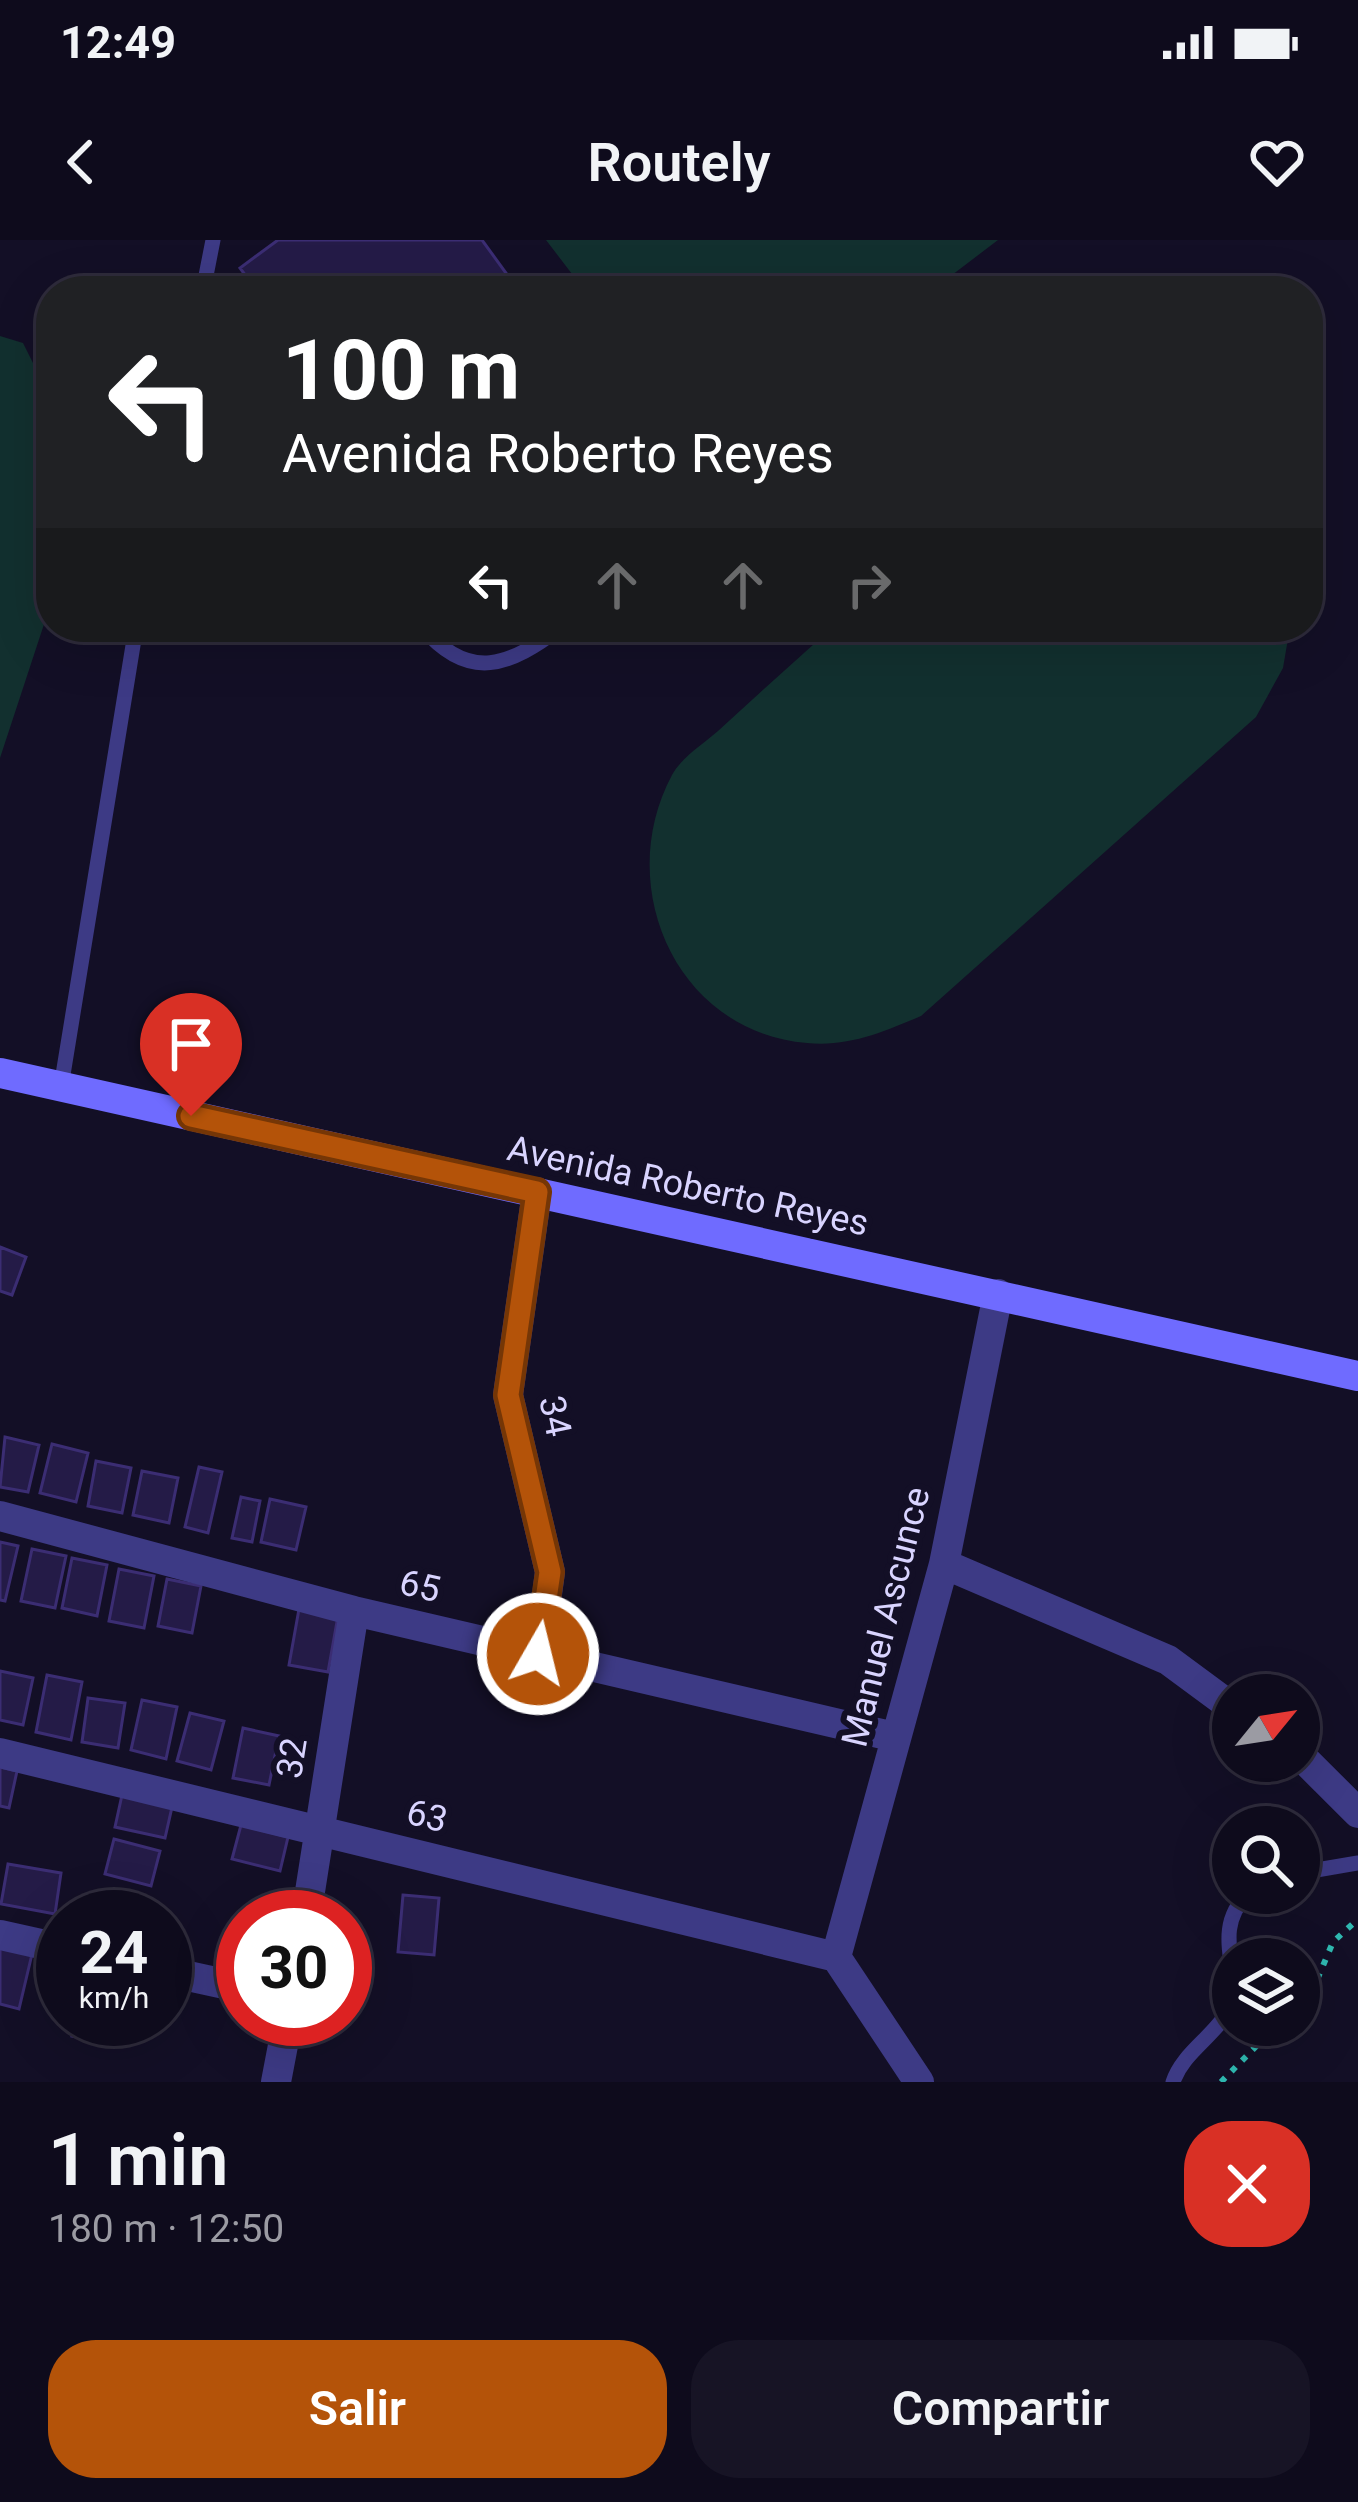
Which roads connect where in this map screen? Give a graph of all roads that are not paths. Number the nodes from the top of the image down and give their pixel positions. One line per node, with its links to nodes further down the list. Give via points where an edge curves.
1 (213, 240): 2 (lane)
2 (205, 276)
3 (134, 642): 7 (lane)
4 (435, 642): 5 (lane, via 443,652 503,662)
5 (541, 642)
6 (0, 1073): 7 (main road, Avenida Roberto Reyes)
7 (62, 1087): 8 (main road, Avenida Roberto Reyes)
8 (537, 1192): 9 (main road, Avenida Roberto Reyes); 14 (street, 34, via 508,1395 550,1572)
9 (998, 1294): 10 (main road, Avenida Roberto Reyes); 12 (street, Manuel Ascunce)
10 (1358, 1376)
11 (0, 1516): 13 (street, 65)
12 (944, 1564): 15 (street, via 1168,1660); 16 (street, Manuel Ascunce)
13 (353, 1611): 14 (street, 65); 20 (street, 32)
14 (538, 1654): 16 (street, 65)
15 (1212, 1692)
16 (896, 1738): 26 (street, Manuel Ascunce)
17 (0, 1753): 20 (street, 63)
18 (1320, 1775): 19 (street)
19 (1358, 1813)
20 (320, 1830): 23 (street, 32); 26 (street, 63)
21 (1358, 1863): 22 (lane)
22 (1320, 1869)
23 (310, 1890)
24 (0, 1935): 25 (street)
25 (36, 1942)
26 (836, 1957): 30 (street)
27 (1212, 2036): 31 (lane)
28 (283, 2046): 29 (street)
29 (276, 2082)
30 (919, 2082)
31 (1173, 2082)

